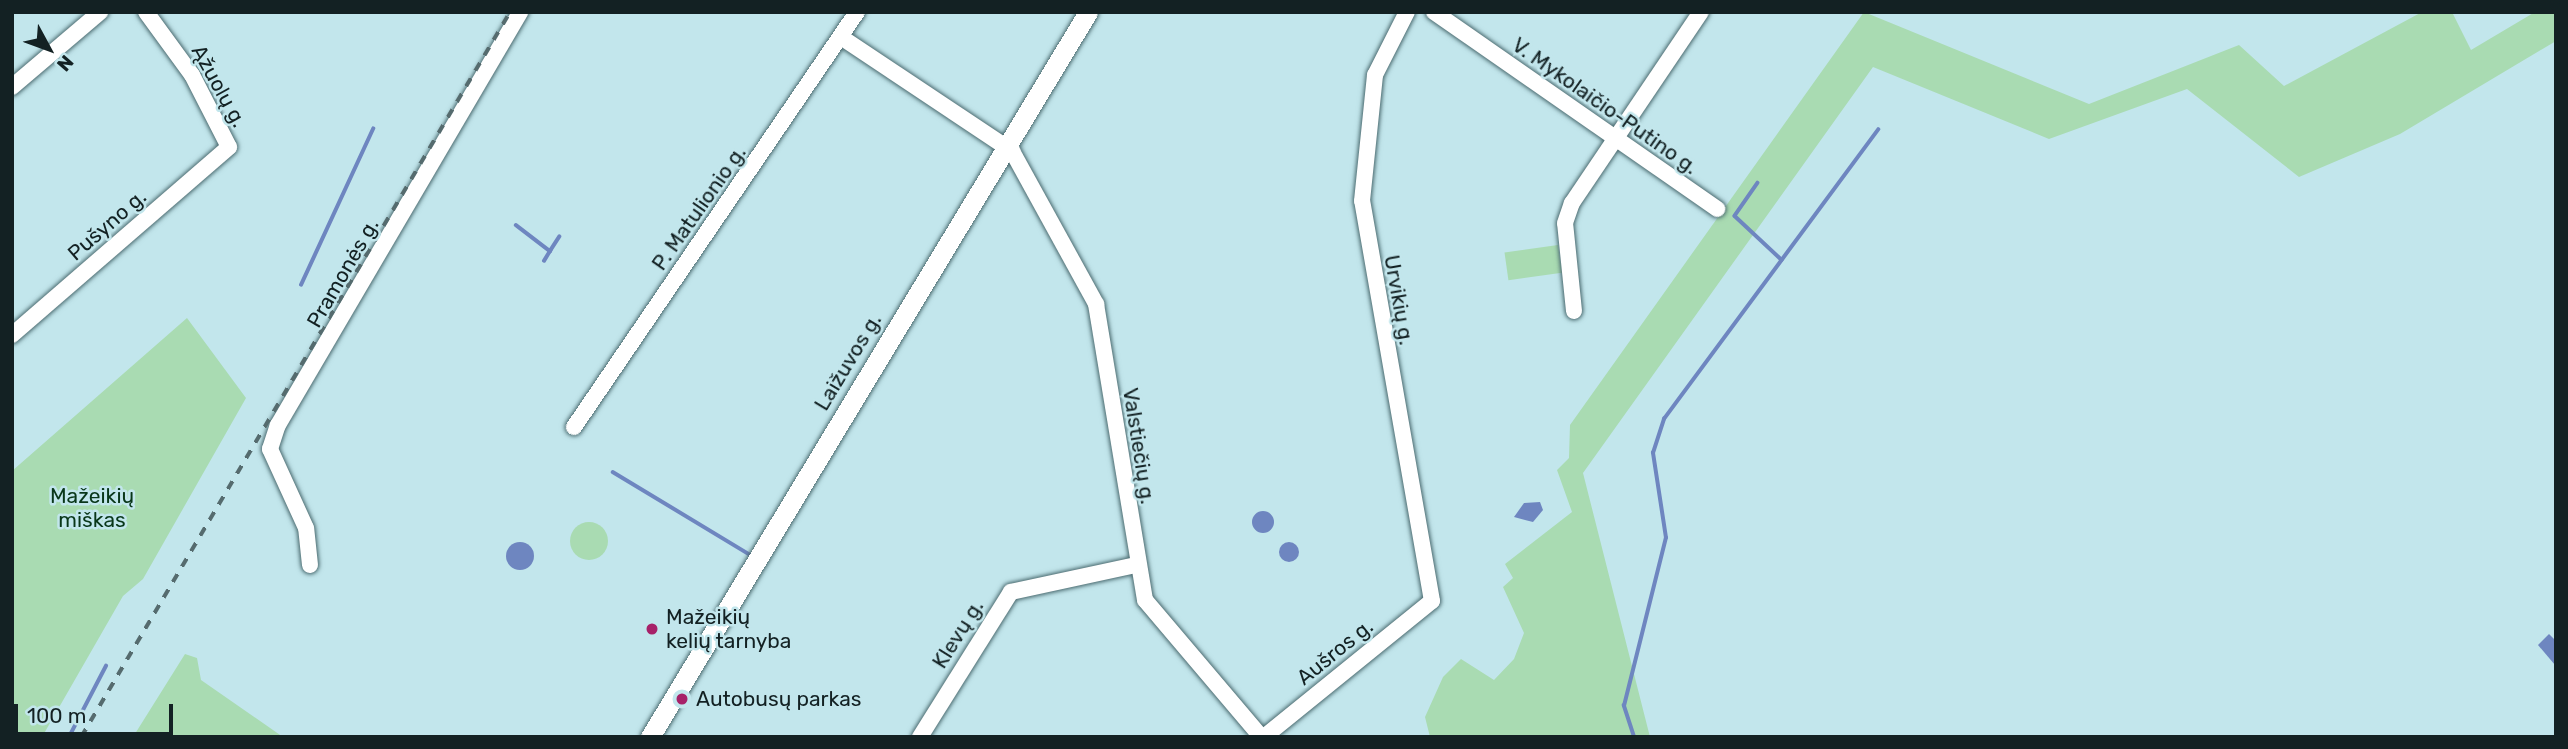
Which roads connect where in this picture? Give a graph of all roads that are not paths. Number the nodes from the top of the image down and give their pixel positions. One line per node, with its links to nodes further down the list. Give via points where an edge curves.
1 (100, 12): 10 (street)
2 (146, 12): 13 (street, Ąžuolų g., via 192,75)
3 (520, 12): 18 (street, Pramonės g., via 278,425 270,449 306,528)
4 (857, 12): 9 (street, P. Matulionio g.)
5 (1088, 12): 12 (main road, Laižuvos g.)
6 (1407, 12): 20 (street, Urvikių g., via 1376,75 1362,201)
7 (1434, 12): 11 (street, V. Mykolaičio-Putino g.)
8 (1701, 12): 11 (street)
9 (841, 37): 12 (street); 17 (street, P. Matulionio g.)
10 (12, 87)
11 (1613, 139): 14 (street, V. Mykolaičio-Putino g.); 15 (street, via 1565,223)
12 (1005, 144): 19 (street, Valstiečių g., via 1096,304); 21 (main road, Laižuvos g.)
13 (229, 147): 16 (street, Pušyno g.)
14 (1717, 209)
15 (1574, 311)
16 (12, 335)
17 (574, 427)
18 (310, 565)
19 (1136, 565): 22 (street, Klevų g., via 1011,592); 23 (street, Valstiečių g., via 1145,600)
20 (1432, 601): 23 (street, Aušros g.)
21 (650, 737)
22 (920, 737)
23 (1263, 737)

